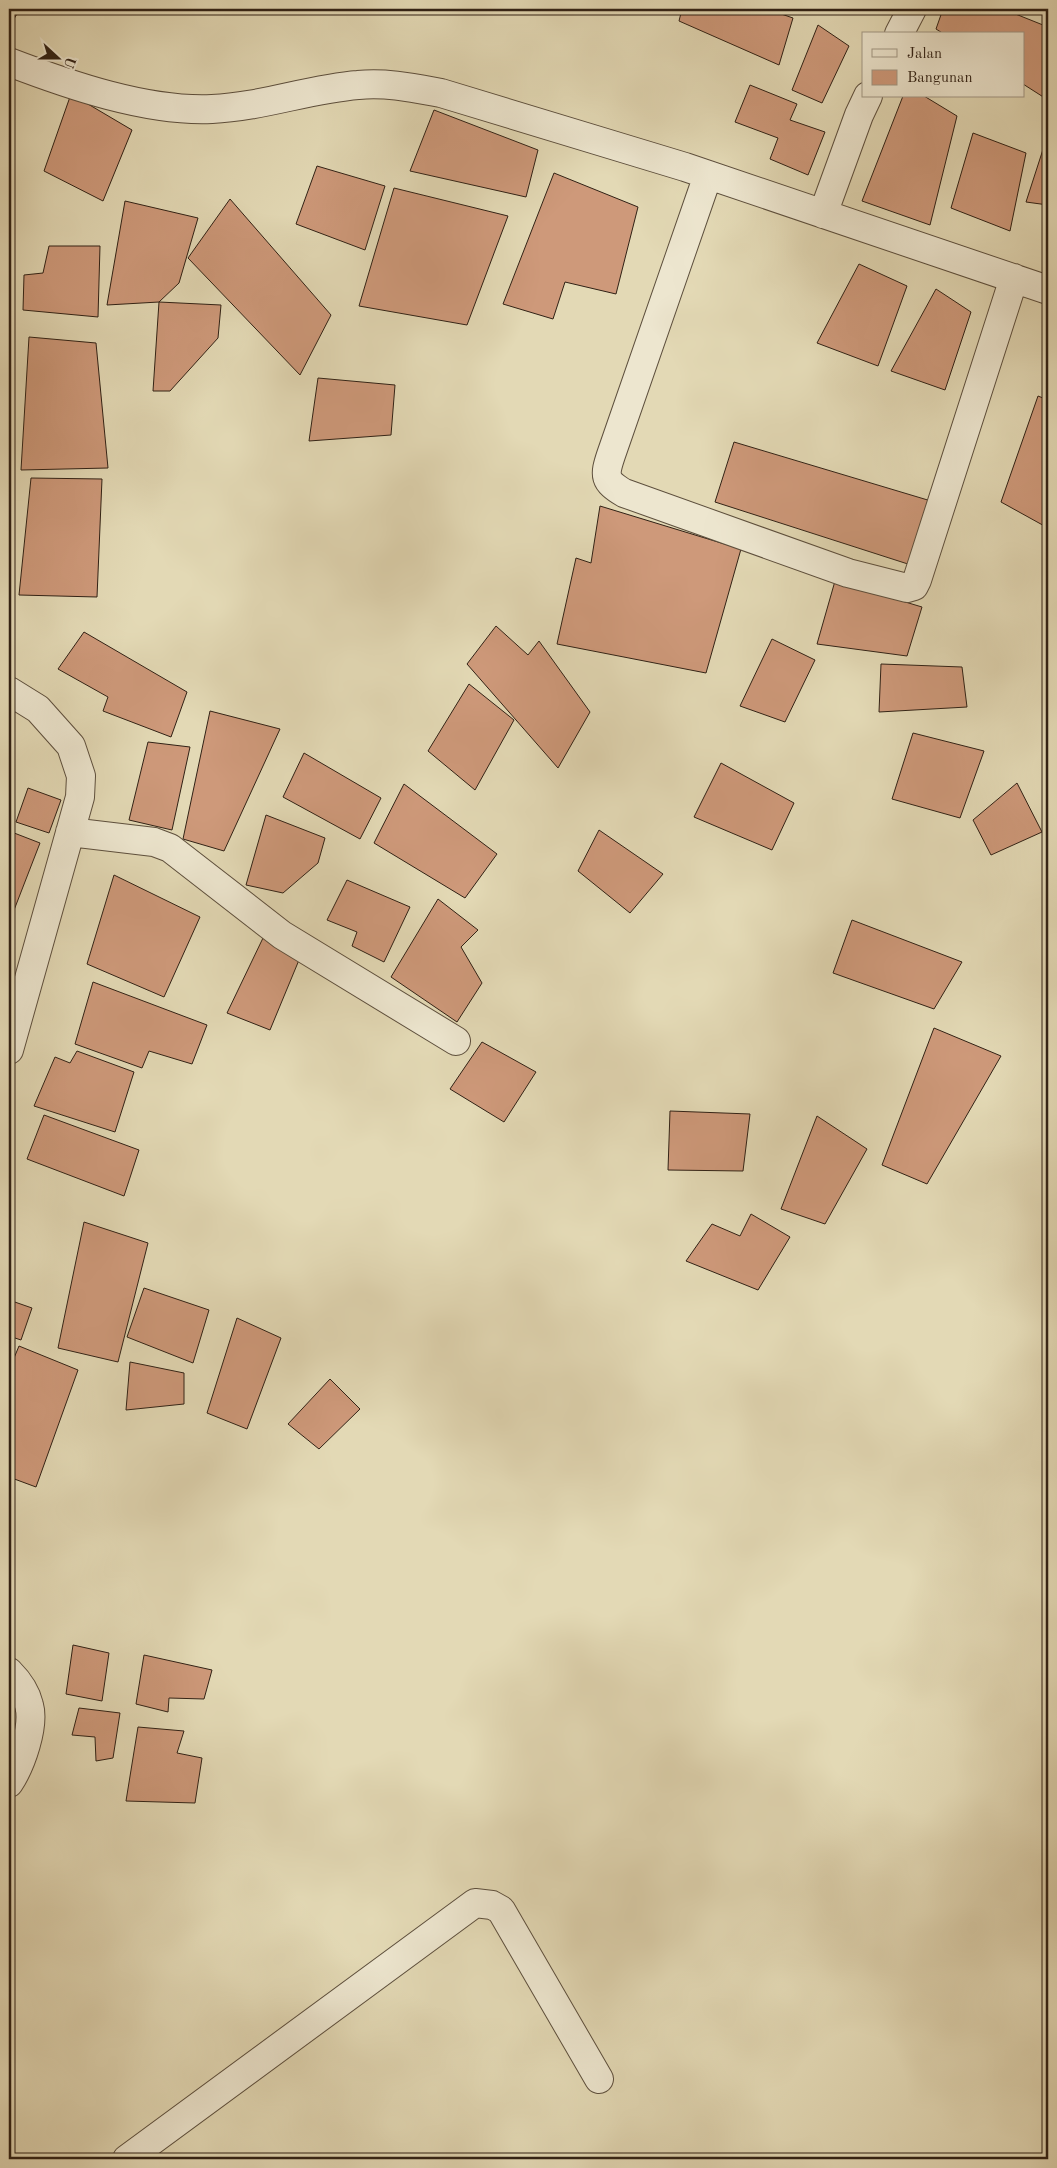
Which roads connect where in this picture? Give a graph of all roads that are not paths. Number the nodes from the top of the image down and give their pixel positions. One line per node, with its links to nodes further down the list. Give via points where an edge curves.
1 (912, 9): 2 (street)
2 (900, 32)
3 (9, 62): 5 (street, via 135,102 178,109 255,104 358,85 408,86 442,93)
4 (867, 98): 6 (street)
5 (708, 175): 6 (street); 7 (street, via 610,455 607,479 624,493 848,573 907,588 918,580)
6 (823, 214): 7 (street)
7 (1014, 278): 8 (street)
8 (1048, 290)
9 (9, 691): 10 (street, via 38,709 71,746 81,776 80,797)
10 (70, 832): 11 (street, via 154,842 170,848 282,935); 12 (street)
11 (456, 1041)
12 (9, 1050)
13 (9, 1672): 14 (street, via 19,1682 30,1706 24,1752)
14 (9, 1783)
15 (599, 2079): 16 (street, via 501,1910 492,1904 475,1903)
16 (127, 2159)

